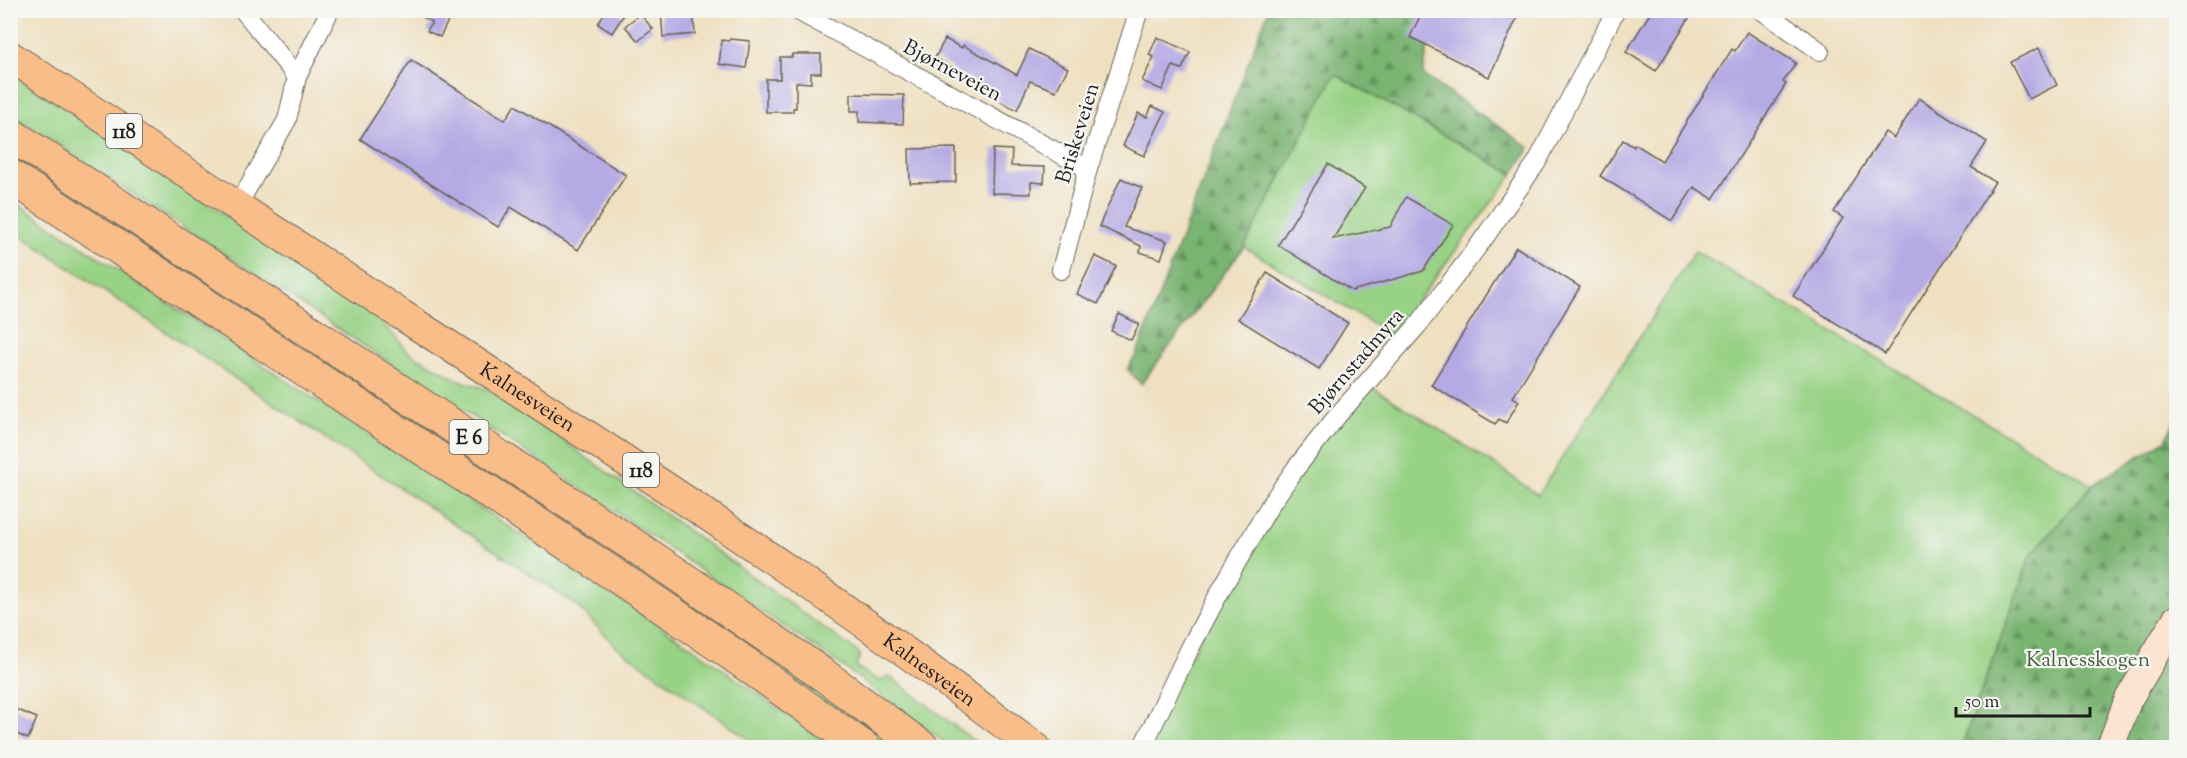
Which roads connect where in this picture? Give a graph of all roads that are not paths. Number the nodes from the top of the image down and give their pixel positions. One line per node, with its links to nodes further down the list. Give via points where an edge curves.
1 (243, 10): 9 (street)
2 (330, 10): 9 (street)
3 (795, 10): 11 (street, Bjørneveien)
4 (1139, 10): 11 (street, Briskeveien)
5 (1616, 10): 19 (street, Bjørnstadmyra, via 1537,162 1482,241 1418,325 1324,432 1272,502 1217,596)
6 (1761, 10): 7 (street)
7 (1820, 51)
8 (10, 56): 13 (main road, Kalnesveien / 118)
9 (297, 77): 13 (street, via 287,120)
10 (10, 134): 17 (highway, E 6, via 674,573)
11 (1088, 169): 14 (street, Briskeveien)
12 (10, 176): 16 (highway, E 6, via 654,601)
13 (237, 206): 18 (main road, Kalnesveien / 118, via 726,527)
14 (1061, 270)
15 (2176, 619): 20 (main road, via 2128,700)
16 (864, 747)
17 (923, 747)
18 (1036, 747)
19 (1142, 747)
20 (2110, 747)

